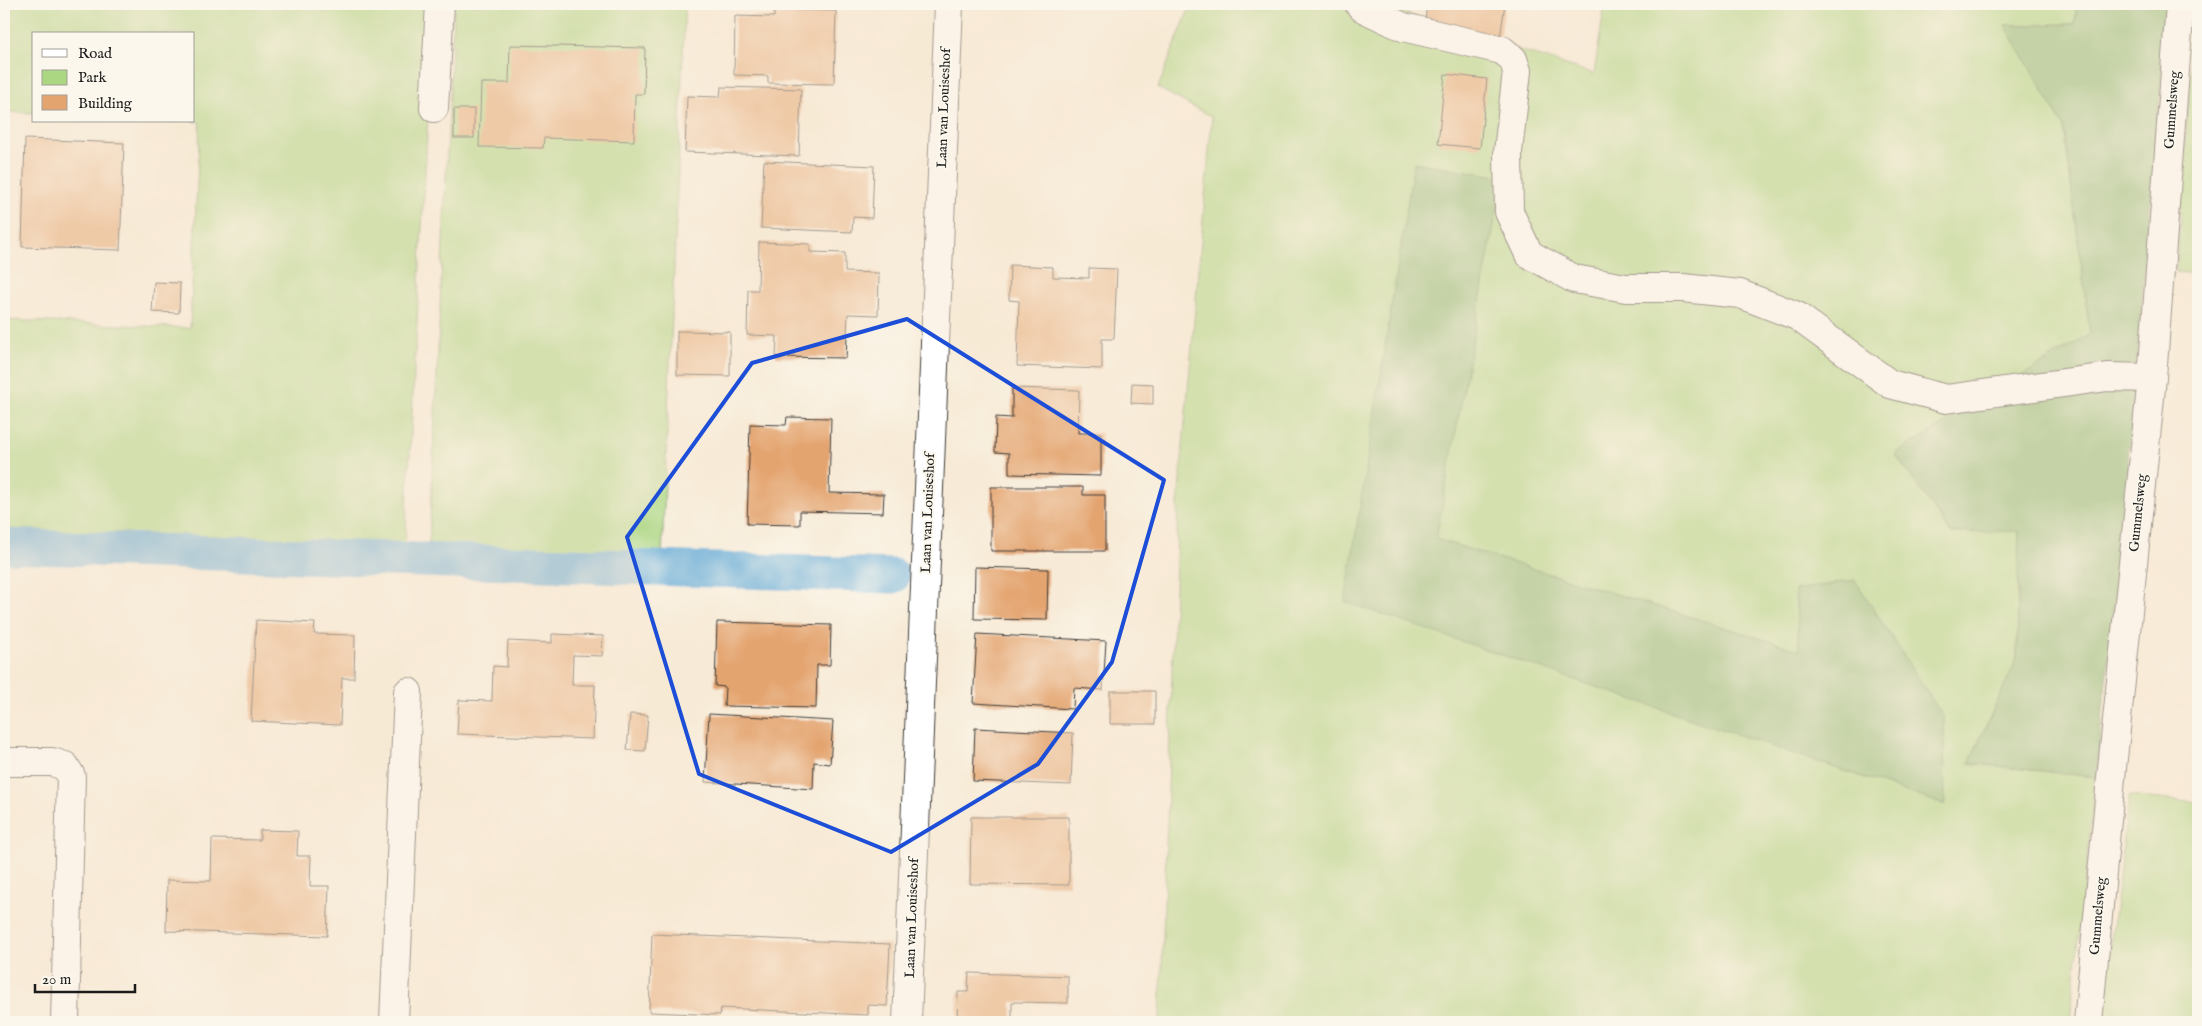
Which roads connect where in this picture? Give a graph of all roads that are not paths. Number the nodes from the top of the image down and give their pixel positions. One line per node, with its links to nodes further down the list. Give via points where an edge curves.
1 (440, 4): 5 (street)
2 (949, 4): 11 (street, Laan van Louiseshof)
3 (1359, 4): 6 (street, via 1403,27 1502,50 1513,60 1517,71 1508,152 1509,212 1529,254 1574,279 1626,288 1683,288 1740,294 1797,316 1890,384 1946,399 2108,376)
4 (2180, 4): 6 (street, Gummelsweg)
5 (434, 108)
6 (2152, 378): 12 (street, Gummelsweg)
7 (408, 692): 10 (street)
8 (4, 762): 9 (street, via 52,762 65,766 71,776)
9 (65, 1022)
10 (394, 1022)
11 (908, 1022)
12 (2088, 1022)

